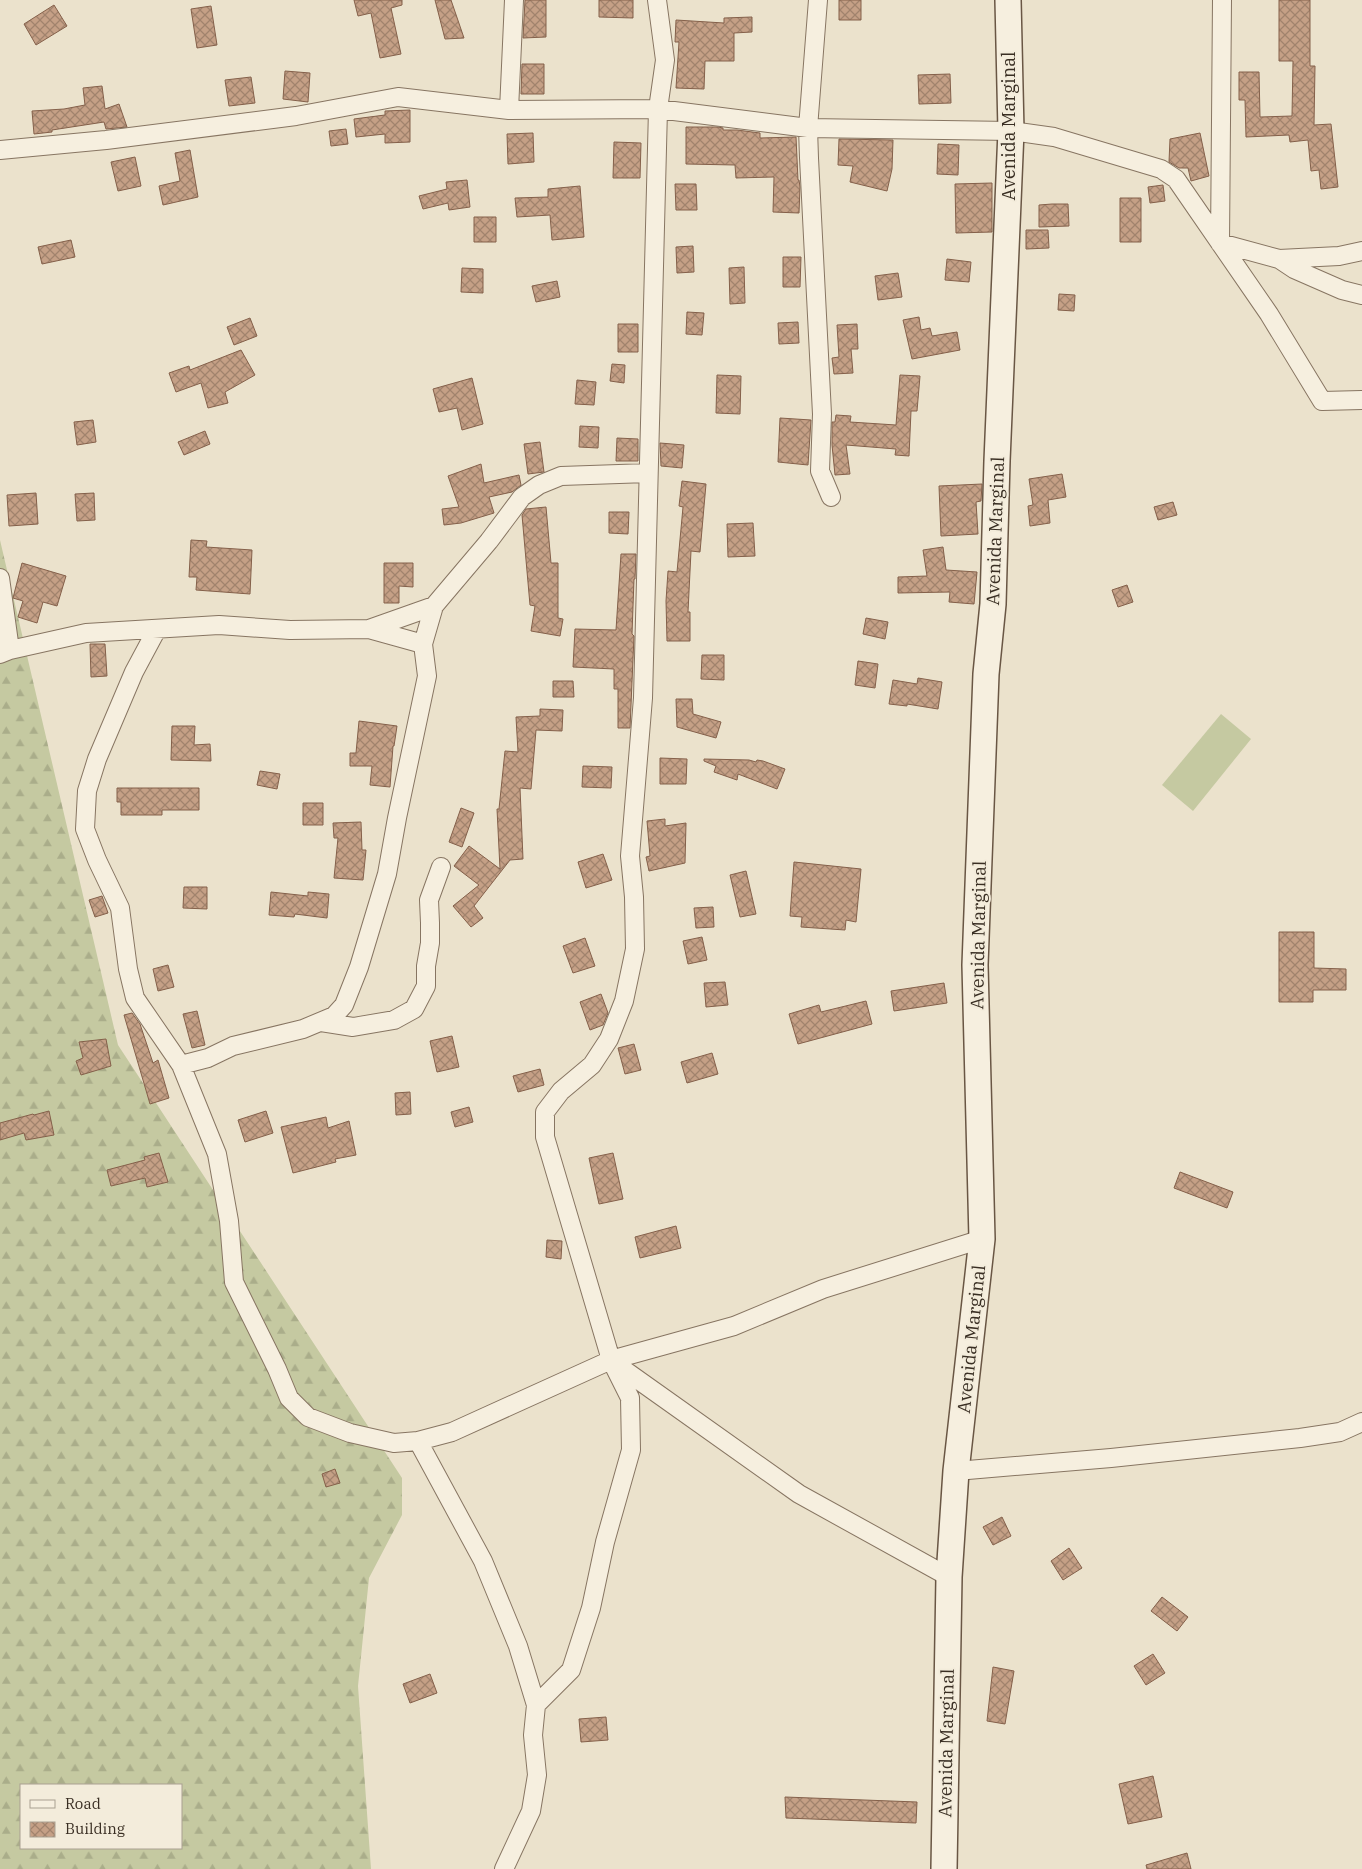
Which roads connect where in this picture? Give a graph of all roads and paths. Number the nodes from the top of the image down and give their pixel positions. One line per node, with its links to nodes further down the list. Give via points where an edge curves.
1 (514, 0): 7 (street)
2 (657, 0): 6 (street, via 665,60)
3 (818, 0): 8 (street)
4 (1008, 0): 9 (street, Avenida Marginal)
5 (1222, 0): 11 (street)
6 (658, 109): 7 (street); 8 (street); 16 (street)
7 (508, 110): 10 (street, via 398,97 296,116)
8 (808, 128): 9 (street); 17 (street, via 822,414 820,471)
9 (1011, 131): 11 (street, via 1054,137 1161,169 1176,179); 27 (street, Avenida Marginal, via 975,965)
10 (0, 150)
11 (1220, 243): 13 (street); 15 (street, via 1322,401)
12 (1362, 251): 13 (street, via 1339,256)
13 (1279, 259): 14 (street, via 1334,287)
14 (1362, 295)
15 (1362, 400)
16 (648, 473): 19 (street, via 561,476 539,485 522,497); 28 (street, via 642,698 630,856 635,949 624,1001 609,1040 592,1065 561,1091 545,1112 545,1136)
17 (831, 497)
18 (0, 578): 23 (street)
19 (434, 606): 21 (street); 22 (street)
20 (157, 629): 21 (street, via 219,625 290,630); 23 (street, via 86,633); 26 (street, via 134,672 97,759 87,792 85,829 120,908 135,998)
21 (369, 629): 22 (street)
22 (423, 644): 25 (street, via 427,676 387,874 359,967 344,1004 334,1016)
23 (5, 652)
24 (441, 867): 25 (street, via 429,900 426,986 414,1009 394,1020 353,1027)
25 (321, 1022): 26 (street, via 233,1046 208,1058)
26 (180, 1065): 30 (street, via 217,1154 229,1221 234,1282 289,1398 308,1417 350,1433 394,1443)
27 (982, 1239): 28 (street, via 823,1290 734,1326); 31 (street, Avenida Marginal)
28 (611, 1360): 30 (street, via 452,1432); 32 (street, via 799,1494); 33 (street, via 630,1398 631,1450 605,1542 591,1608 571,1670)
29 (1362, 1422): 31 (street, via 1340,1432 1300,1438)
30 (418, 1441): 33 (street, via 483,1561 518,1646)
31 (956, 1471): 32 (street, Avenida Marginal)
32 (949, 1577): 35 (street, Avenida Marginal)
33 (536, 1705): 34 (street, via 533,1735 538,1775 531,1811)
34 (504, 1869)
35 (944, 1869)

